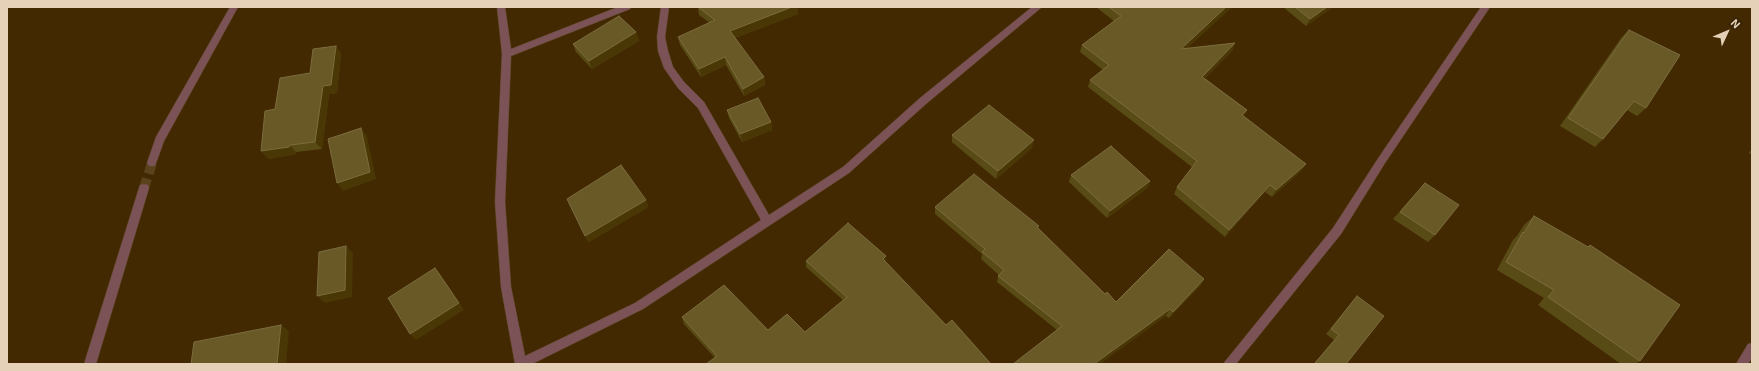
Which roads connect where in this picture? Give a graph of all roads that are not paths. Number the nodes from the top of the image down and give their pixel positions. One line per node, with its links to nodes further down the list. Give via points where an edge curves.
1 (234, 7): 8 (street, via 159,140)
2 (501, 7): 7 (street)
3 (627, 7): 7 (street)
4 (665, 7): 10 (street, via 660,37 669,68 681,85 701,105)
5 (1038, 7): 10 (street, via 923,101 846,170)
6 (1486, 7): 14 (street, via 1337,231)
7 (507, 54): 13 (street, via 500,202 506,287)
8 (152, 163)
9 (144, 188): 12 (street)
10 (766, 222): 13 (street, via 639,306)
11 (1752, 348): 15 (street)
12 (90, 364)
13 (521, 364)
14 (1229, 364)
15 (1742, 364)

